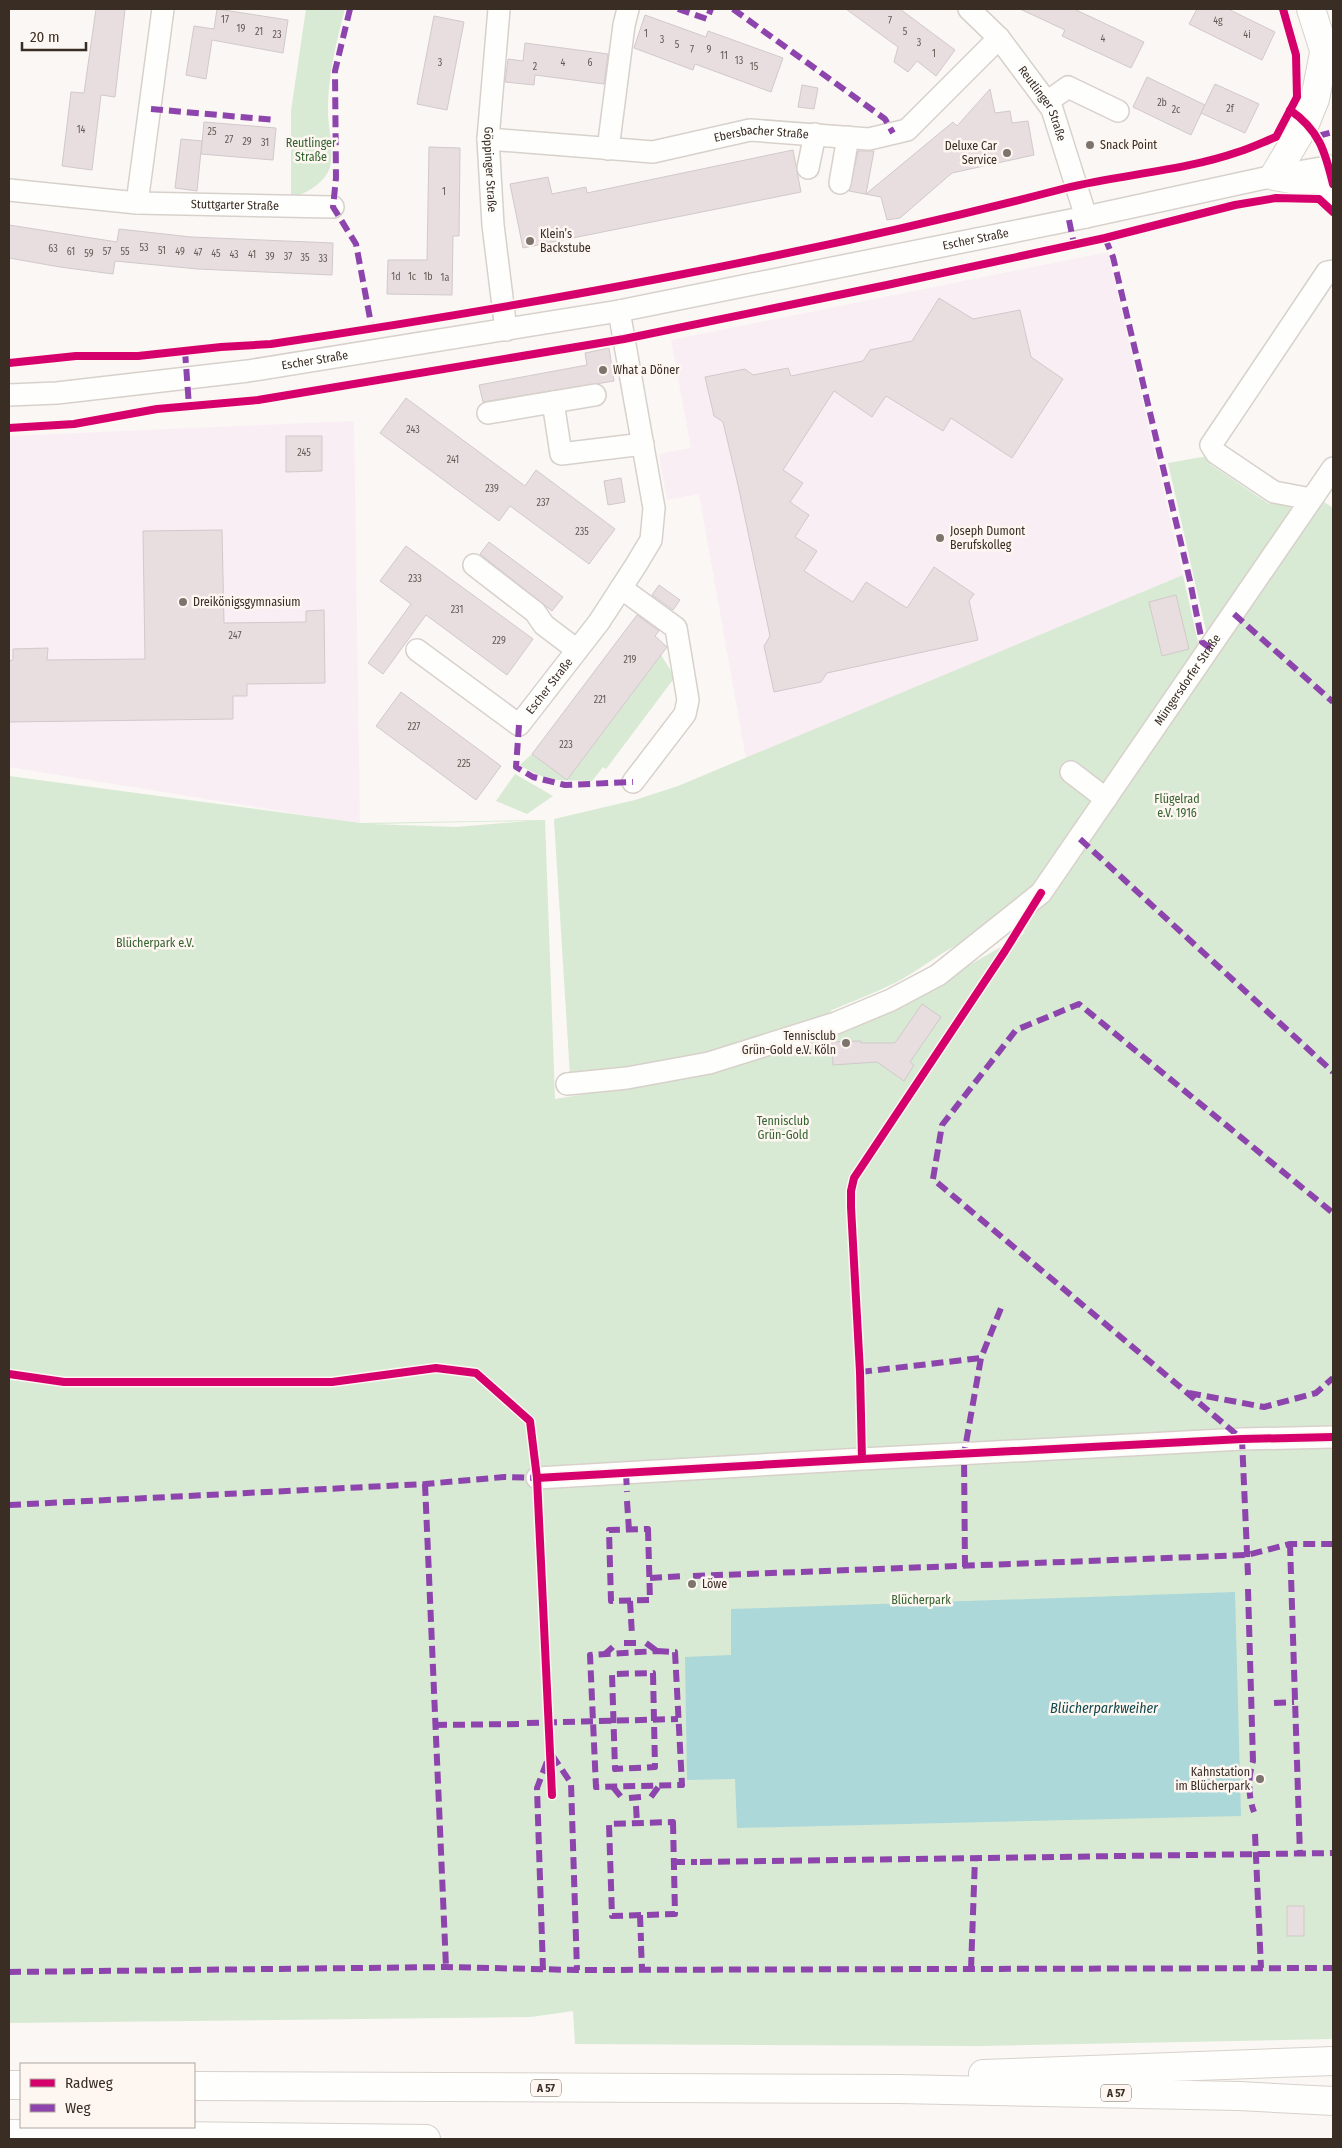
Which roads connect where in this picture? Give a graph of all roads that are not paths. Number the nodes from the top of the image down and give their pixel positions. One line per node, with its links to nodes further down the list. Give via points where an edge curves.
1 (163, 9): 21 (street)
2 (498, 9): 13 (street, Göppinger Straße)
3 (628, 9): 14 (street)
4 (969, 9): 6 (street, Reutlinger Straße)
5 (1311, 9): 7 (main road)
6 (999, 38): 9 (street, Reutlinger Straße); 12 (street, Ebersbacher Straße, via 907,130 869,138)
7 (1324, 52): 8 (main road); 17 (main road, via 1315,99 1304,126)
8 (1333, 80)
9 (1047, 102): 10 (street, via 1068,87); 23 (street, Reutlinger Straße, via 1075,175)
10 (1118, 111)
11 (814, 134): 12 (street, Ebersbacher Straße); 14 (street, Ebersbacher Straße, via 750,130 653,152); 16 (street)
12 (848, 137): 18 (street)
13 (488, 139): 14 (street, Ebersbacher Straße); 26 (street, Göppinger Straße, via 493,225)
14 (608, 149)
15 (1333, 166): 17 (street, Escher Straße)
16 (808, 168)
17 (1274, 176): 20 (main road, via 1308,182); 23 (street, Escher Straße)
18 (840, 183)
19 (9, 190): 21 (street, Stuttgarter Straße)
20 (1333, 195)
21 (137, 203): 22 (street, Stuttgarter Straße)
22 (333, 207)
23 (1086, 217): 25 (street, Escher Straße)
24 (1333, 271): 33 (street, via 1327,272 1211,445 1216,453 1274,492)
25 (619, 311): 26 (street, Escher Straße); 31 (street, Escher Straße)
26 (506, 330): 27 (street, Escher Straße, via 248,371 57,393)
27 (9, 395)
28 (595, 395): 29 (street)
29 (553, 402): 30 (street); 31 (street, via 561,454)
30 (488, 413)
31 (643, 444): 35 (street, Escher Straße, via 654,508 651,540)
32 (1333, 468): 33 (street, Müngersdorfer Straße)
33 (1311, 499): 40 (street, Müngersdorfer Straße)
34 (474, 565): 37 (street)
35 (621, 588): 37 (street, Escher Straße); 39 (street, via 676,628 688,700 685,714)
36 (417, 650): 37 (street, Escher Straße, via 519,725)
37 (578, 650)
38 (1071, 772): 40 (street)
39 (633, 782)
40 (1106, 799): 41 (street, Müngersdorfer Straße, via 1041,892 938,975 891,1000 836,1023 709,1063 628,1078)
41 (567, 1084)
42 (1333, 1437): 43 (street, via 862,1458)
43 (537, 1478)
44 (1333, 2061): 46 (main road, via 956,2075)
45 (195, 2086): 46 (main road, A 57)
46 (898, 2089): 47 (main road, A 57)
47 (1333, 2101)
48 (9, 2134): 49 (main road)
49 (426, 2139)

